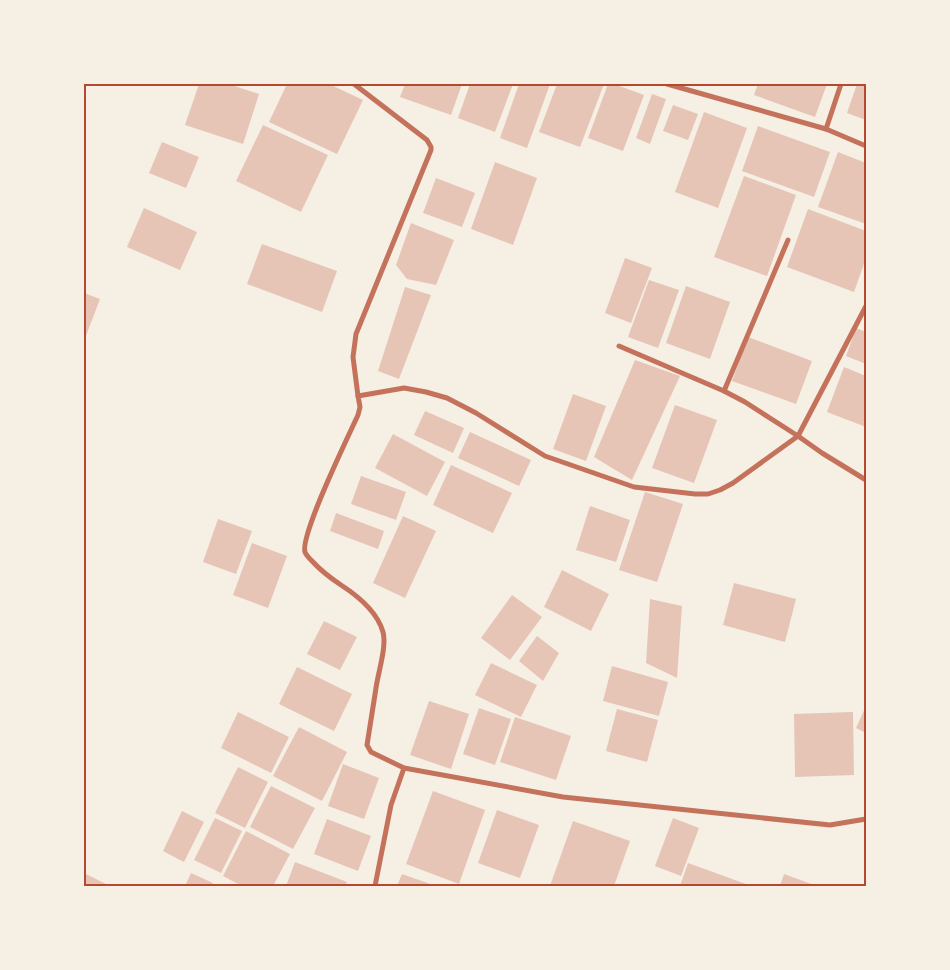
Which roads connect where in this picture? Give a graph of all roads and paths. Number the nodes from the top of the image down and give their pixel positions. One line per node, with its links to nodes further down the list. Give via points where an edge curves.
1 (354, 84): 11 (street, via 432,147 356,334 353,356)
2 (667, 84): 4 (street)
3 (841, 84): 5 (street)
4 (683, 86): 5 (street)
5 (826, 129): 6 (street)
6 (866, 146)
7 (788, 240): 10 (street)
8 (866, 306): 12 (street)
9 (618, 346): 10 (street)
10 (724, 392): 12 (street)
11 (358, 396): 12 (street, via 404,388 447,398 546,456 634,487 694,494 708,494 733,483); 14 (street, via 358,415 312,519 305,554 323,574 356,595 380,623 385,640 368,745 371,752)
12 (798, 436): 13 (street)
13 (866, 480)
14 (404, 768): 15 (street, via 573,798 830,825); 16 (street, via 391,806)
15 (866, 819)
16 (376, 886)

